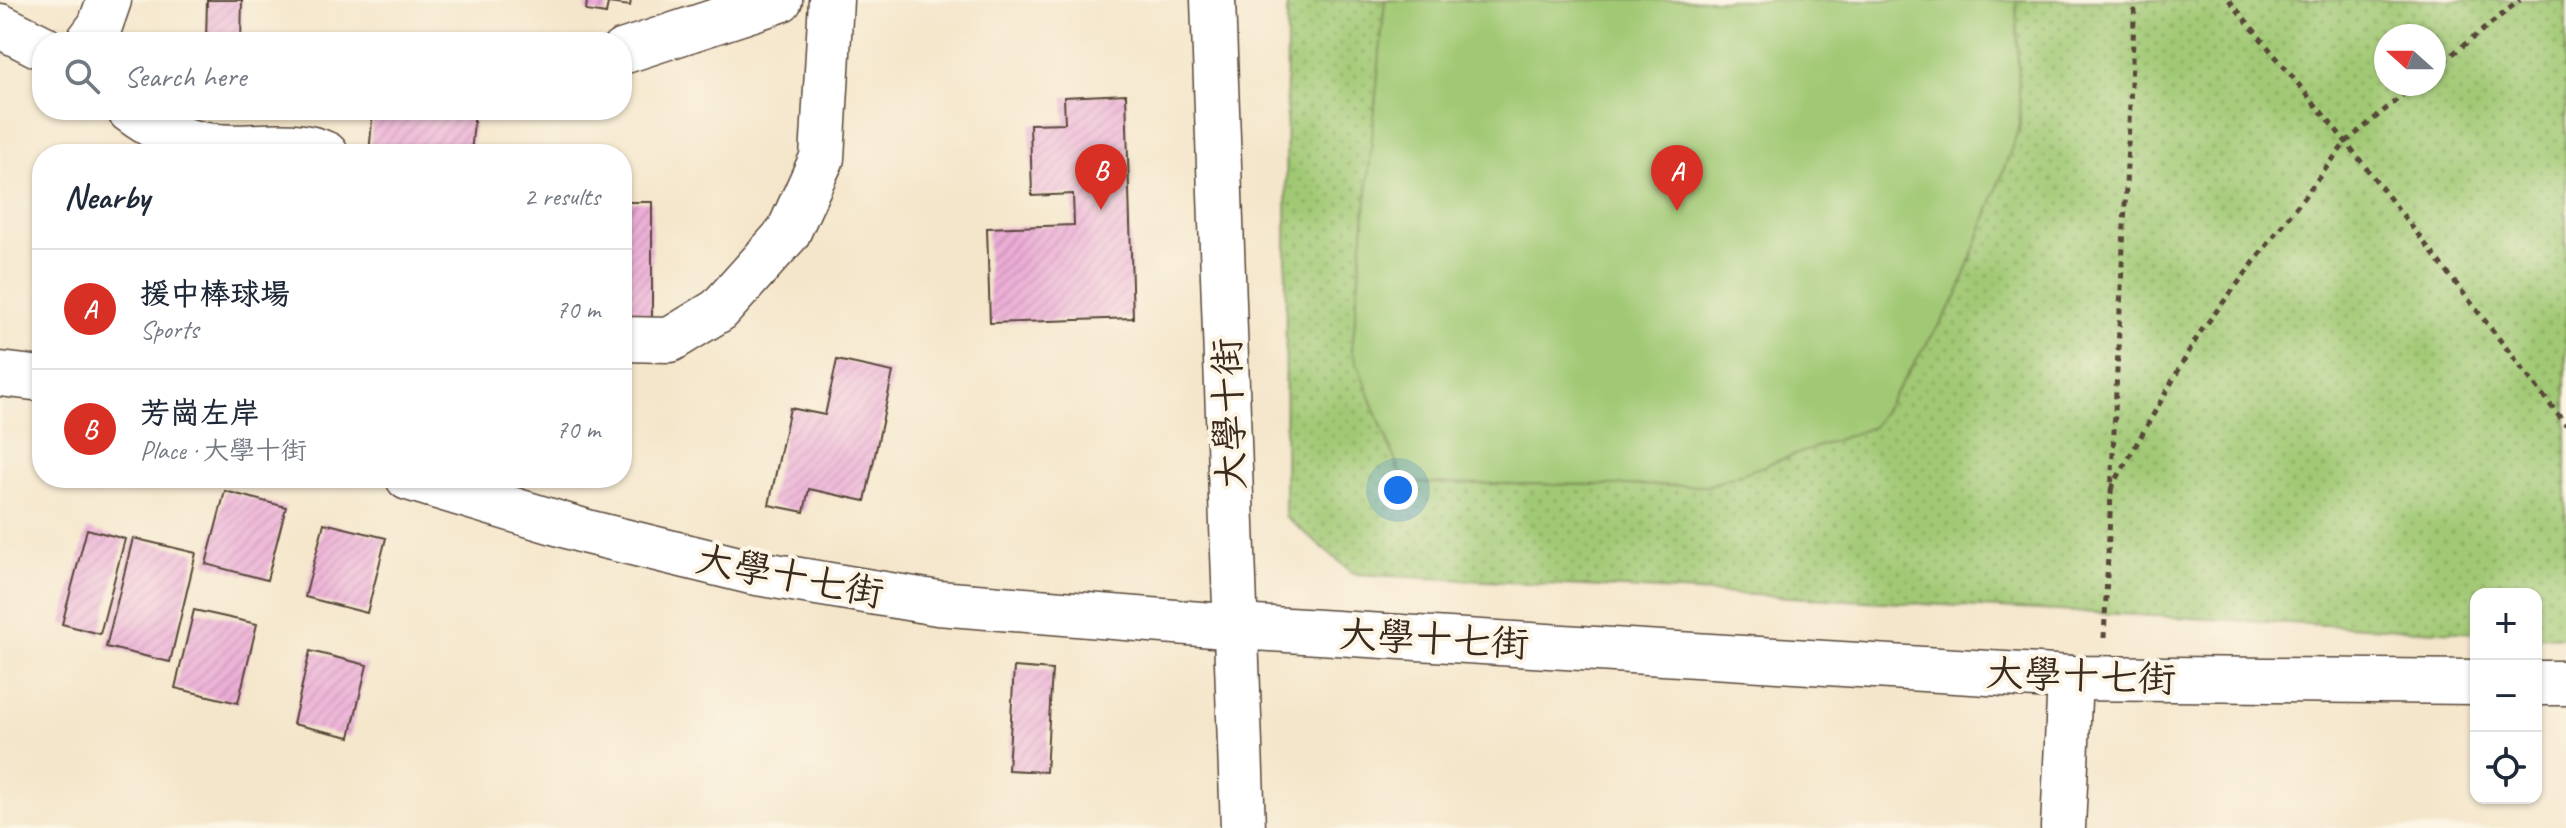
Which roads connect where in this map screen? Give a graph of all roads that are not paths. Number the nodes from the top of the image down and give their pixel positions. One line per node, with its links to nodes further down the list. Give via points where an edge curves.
1 (109, 0): 6 (street)
2 (780, 0): 8 (street)
3 (831, 0): 11 (street, via 822,158 788,233 719,310 670,340)
4 (1213, 0): 15 (street, 大學十街)
5 (0, 26): 7 (street)
6 (96, 32)
7 (32, 42)
8 (632, 49)
9 (146, 120): 10 (street, via 175,137)
10 (205, 144)
11 (632, 339)
12 (0, 374): 13 (street)
13 (32, 378)
14 (441, 488): 15 (street, 大學十七街, via 587,532 751,572 938,603)
15 (1238, 627): 16 (street, 大學十七街); 20 (street, 大學十街)
16 (2086, 678): 17 (street, 大學十七街); 21 (street)
17 (2470, 682)
18 (2542, 683): 19 (street)
19 (2566, 683)
20 (1243, 828)
21 (2063, 828)

